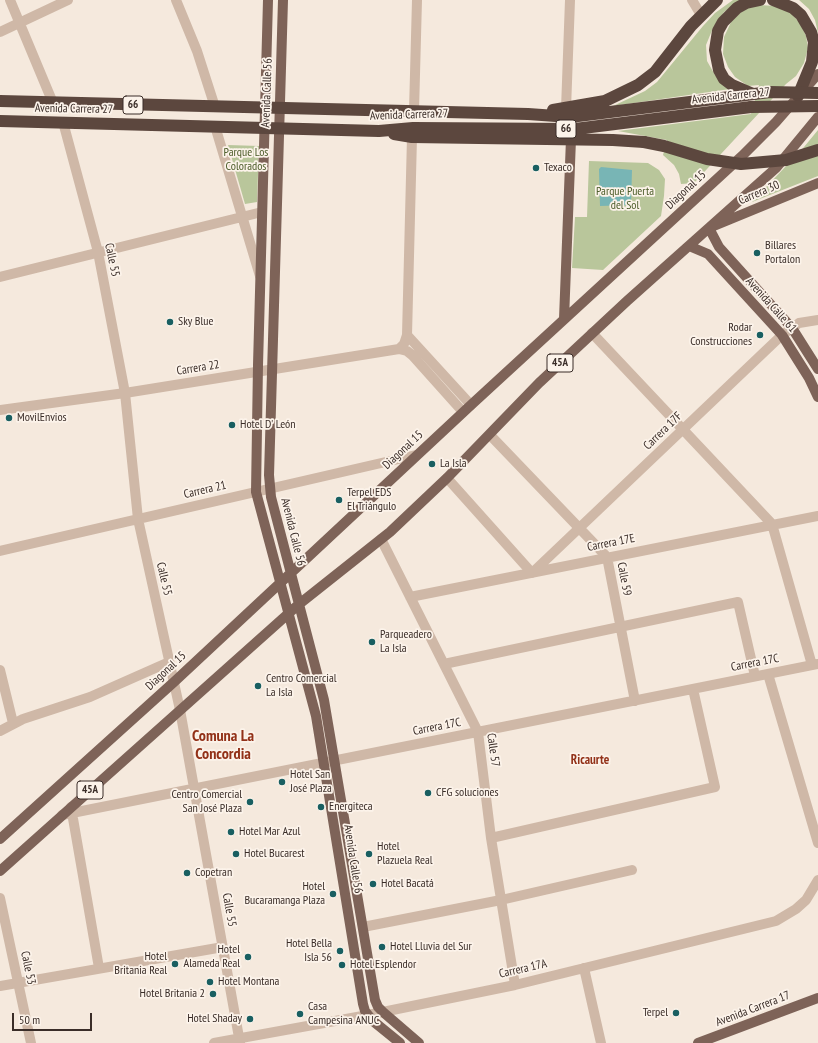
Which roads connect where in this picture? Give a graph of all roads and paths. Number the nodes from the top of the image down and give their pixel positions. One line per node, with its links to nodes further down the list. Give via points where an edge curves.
1 (10, 0): 13 (street)
2 (68, 0): 13 (street)
3 (176, 0): 22 (street, via 197,51)
4 (268, 0): 23 (main road, Avenida Calle 56)
5 (283, 0): 24 (main road, Avenida Calle 56)
6 (417, 0): 26 (street)
7 (570, 0): 25 (street)
8 (692, 0): 12 (street)
9 (717, 0): 12 (highway)
10 (760, 0): 16 (highway, via 737,8 723,22 718,31 715,50 719,70 724,79)
11 (773, 0): 18 (highway, via 793,8 801,15 814,42 812,62)
12 (701, 16): 25 (highway, via 661,64 638,85 605,101)
13 (20, 22): 14 (street); 20 (street)
14 (0, 32)
15 (818, 74): 18 (main road, Diagonal 15 / 45A)
16 (754, 94): 17 (highway, Avenida Carrera 27 / 66, bridge); 27 (highway, Avenida Carrera 27 / 66, via 577,116)
17 (818, 94)
18 (798, 96): 46 (main road, Diagonal 15 / 45A, via 750,148)
19 (0, 101): 20 (highway, Avenida Carrera 27 / 66)
20 (53, 103): 22 (highway, Avenida Carrera 27 / 66)
21 (818, 106): 34 (highway, Avenida Carrera 27 / 66, bridge, via 751,107 585,128 413,128)
22 (215, 107): 23 (highway, Avenida Carrera 27 / 66)
23 (265, 108): 24 (highway, Avenida Carrera 27 / 66); 32 (main road, Avenida Calle 56)
24 (280, 108): 26 (highway, Avenida Carrera 27 / 66); 33 (main road, Avenida Calle 56)
25 (566, 109): 27 (highway)
26 (414, 111): 27 (highway, Avenida Carrera 27 / 66)
27 (528, 114)
28 (818, 117): 41 (main road, 45A, via 776,168)
29 (0, 121): 30 (highway, Avenida Carrera 27 / 66)
30 (63, 122): 31 (highway, Avenida Carrera 27 / 66); 43 (street, Calle 55)
31 (215, 126): 32 (highway, Avenida Carrera 27 / 66); 40 (street)
32 (265, 128): 33 (highway, Avenida Carrera 27 / 66); 39 (main road, Avenida Calle 56)
33 (279, 128): 34 (highway, Avenida Carrera 27 / 66); 54 (main road, Avenida Calle 56)
34 (379, 131): 35 (highway)
35 (412, 137): 36 (highway); 50 (street)
36 (571, 139): 37 (highway, bridge, via 644,142 701,157 741,164 786,160); 46 (main road)
37 (818, 150)
38 (818, 183): 41 (main road, Carrera 30)
39 (262, 212): 40 (street); 45 (main road, Avenida Calle 56)
40 (242, 216): 43 (street); 45 (street)
41 (709, 228): 42 (main road, 45A); 48 (main road, Avenida Calle 61, via 719,247)
42 (689, 246): 49 (main road, 45A); 51 (main road, Avenida Calle 61, via 708,254)
43 (98, 252): 44 (street); 56 (street, Calle 55)
44 (0, 277)
45 (261, 279): 55 (main road, Avenida Calle 56)
46 (564, 319): 58 (main road, Diagonal 15 / 45A)
47 (818, 320): 48 (street, Carrera 17F)
48 (792, 328): 51 (street, Carrera 17F); 53 (main road, Avenida Calle 61)
49 (592, 333): 60 (street); 61 (main road, 45A, via 536,386)
50 (407, 335): 52 (street, via 404,344); 58 (street)
51 (782, 335): 57 (main road, Avenida Calle 61); 60 (street, Carrera 17F)
52 (398, 349): 54 (street, Carrera 22); 58 (street, via 412,355)
53 (818, 369)
54 (272, 370): 55 (street, Carrera 22); 64 (main road, Avenida Calle 56)
55 (258, 372): 56 (street, Carrera 22); 65 (main road, Avenida Calle 56)
56 (124, 393): 59 (street, Carrera 22); 67 (street, Calle 55)
57 (818, 396)
58 (467, 408): 62 (main road, Diagonal 15 / 45A)
59 (0, 410)
60 (683, 429): 68 (street); 69 (street, Carrera 17F)
61 (490, 435): 63 (main road, 45A); 69 (street, Calle 59)
62 (416, 455): 64 (street, Carrera 21); 74 (main road, Diagonal 15 / 45A)
63 (447, 478): 70 (main road, 45A); 73 (street)
64 (270, 489): 65 (street, Carrera 21); 74 (main road, Avenida Calle 56)
65 (256, 492): 67 (street, Carrera 21); 75 (main road, Avenida Calle 56)
66 (818, 516): 68 (street, Carrera 17E)
67 (138, 519): 71 (street, Carrera 21); 80 (street, Calle 55)
68 (772, 524): 72 (street, Carrera 17E); 82 (street)
69 (579, 528): 72 (street, Calle 59); 73 (street, Carrera 17F)
70 (381, 539): 76 (street, Calle 57); 77 (main road, 45A)
71 (0, 551)
72 (607, 557): 73 (street, Carrera 17E); 79 (street, Calle 59)
73 (532, 572): 76 (street, Carrera 17E)
74 (290, 574): 75 (main road, Diagonal 15 / 45A); 77 (main road, Avenida Calle 56)
75 (280, 584): 78 (main road, Avenida Calle 56); 86 (main road, Diagonal 15 / 45A)
76 (410, 597): 81 (street, Calle 57)
77 (298, 605): 78 (main road, 45A); 93 (main road, Avenida Calle 56, via 324,700)
78 (288, 614): 89 (main road, 45A); 94 (main road, Avenida Calle 56, via 314,702)
79 (620, 627): 81 (street); 85 (street, via 738,602); 88 (street, Calle 59)
80 (169, 662): 86 (street, Calle 55); 90 (street, via 85,698)
81 (444, 664): 92 (street, Calle 57)
82 (815, 664): 84 (street, Carrera 17C)
83 (0, 670): 90 (street)
84 (768, 674): 85 (street, Carrera 17C); 99 (street)
85 (755, 676): 87 (street, Carrera 17C)
86 (174, 682): 89 (street, Calle 55); 98 (main road, Diagonal 15 / 45A)
87 (693, 689): 88 (street, Carrera 17C); 97 (street, via 715,787)
88 (635, 701): 92 (street, Carrera 17C)
89 (180, 710): 95 (street, Calle 55); 96 (main road, 45A)
90 (13, 723): 91 (street)
91 (0, 731)
92 (478, 732): 93 (street, Carrera 17C); 97 (street, Calle 57)
93 (335, 760): 94 (street, Carrera 17C); 105 (main road, Avenida Calle 56)
94 (324, 762): 95 (street, Carrera 17C); 114 (main road, Avenida Calle 56, via 363,1004)
95 (194, 788): 96 (street, Carrera 17C); 106 (street, Calle 55)
96 (68, 812): 101 (main road, 45A); 107 (street)
97 (491, 838): 104 (street, Calle 57)
98 (0, 839)
99 (818, 843)
100 (632, 870): 104 (street)
101 (0, 871)
102 (818, 880): 108 (street, Carrera 17A, via 806,900 776,921)
103 (0, 898): 109 (street, Calle 53)
104 (501, 900): 105 (street); 110 (street, Calle 57)
105 (363, 926): 113 (main road, Avenida Calle 56, via 375,1000)
106 (223, 947): 107 (street); 115 (street, Calle 55)
107 (99, 968): 109 (street)
108 (584, 968): 110 (street, Carrera 17A); 121 (street)
109 (18, 982): 111 (street); 117 (street, Calle 53)
110 (515, 985): 113 (street, Carrera 17A)
111 (0, 986)
112 (818, 998): 116 (main road, Avenida Carrera 17)
113 (383, 1012): 114 (street, Carrera 17A); 120 (main road, Avenida Calle 56)
114 (368, 1015): 115 (street, Carrera 17A); 119 (main road)
115 (240, 1041): 118 (street, Carrera 17A)
116 (713, 1041): 122 (main road, Avenida Carrera 17)
117 (31, 1043)
118 (214, 1043)
119 (400, 1043)
120 (419, 1043)
121 (601, 1043)
122 (698, 1043)

